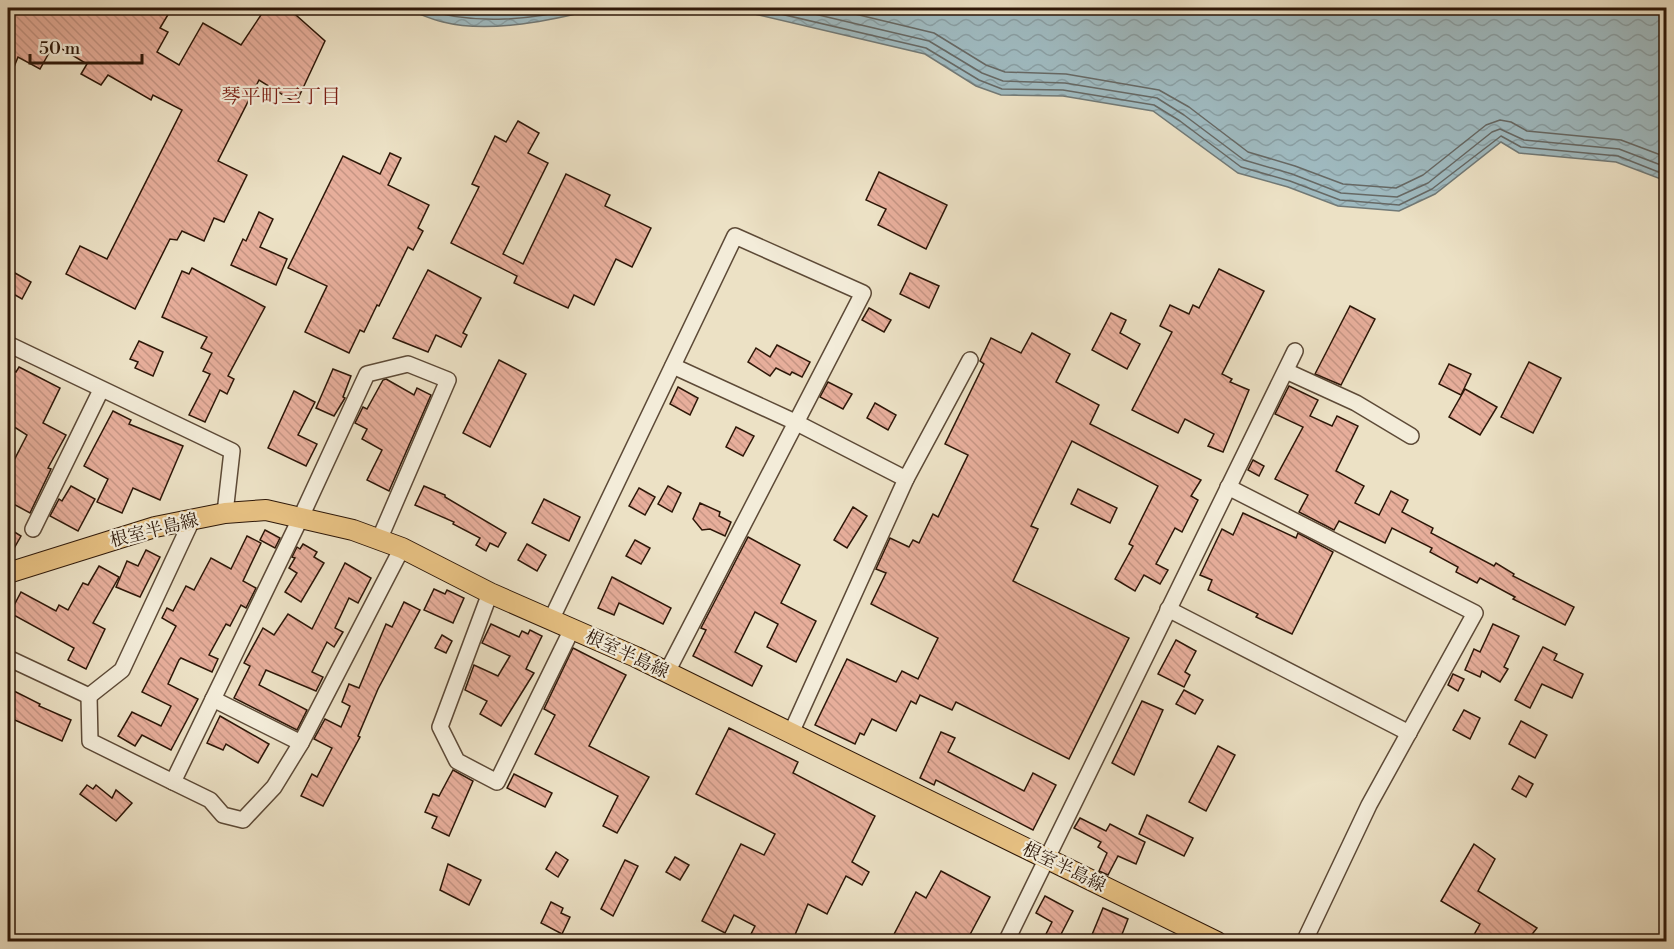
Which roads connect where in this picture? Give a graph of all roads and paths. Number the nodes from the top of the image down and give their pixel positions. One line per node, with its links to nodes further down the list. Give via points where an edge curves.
1 (8, 345): 6 (street)
2 (1295, 351): 5 (street)
3 (970, 360): 9 (street)
4 (673, 366): 7 (street); 7 (street, via 735,236 864,293); 20 (street)
5 (1286, 371): 8 (street, via 1356,404); 10 (street)
6 (101, 390): 11 (street, via 232,451); 14 (street)
7 (795, 422): 9 (street); 23 (street)
8 (1411, 436)
9 (906, 479): 26 (street)
10 (1228, 487): 19 (street); 27 (street, via 1475,613)
11 (225, 513): 12 (main road, 根室半島線, via 266,510); 13 (main road, 根室半島線)
12 (302, 517): 15 (main road, 根室半島線); 15 (street, via 367,374 408,364 448,380); 25 (street)
13 (192, 520): 17 (main road, 根室半島線, via 155,527); 24 (street, via 122,670)
14 (33, 529)
15 (379, 540): 16 (main road, 根室半島線)
16 (402, 548): 18 (main road, 根室半島線); 28 (street)
17 (8, 573)
18 (490, 593): 20 (main road, 根室半島線); 21 (street, via 440,727 457,761 497,782)
19 (1168, 609): 27 (street); 30 (street)
20 (551, 620): 21 (main road, 根室半島線)
21 (572, 629): 23 (main road, 根室半島線)
22 (8, 658): 24 (street)
23 (667, 672): 26 (main road, 根室半島線)
24 (90, 696): 29 (street, via 90,741)
25 (213, 699): 28 (street); 29 (street)
26 (790, 733): 30 (main road, 根室半島線)
27 (1409, 733): 33 (street, via 1369,805)
28 (301, 743): 29 (street, via 274,787 243,820 223,815 210,800)
29 (173, 783)
30 (1045, 857): 31 (street); 32 (main road, 根室半島線)
31 (1006, 942)
32 (1218, 942)
33 (1304, 942)

